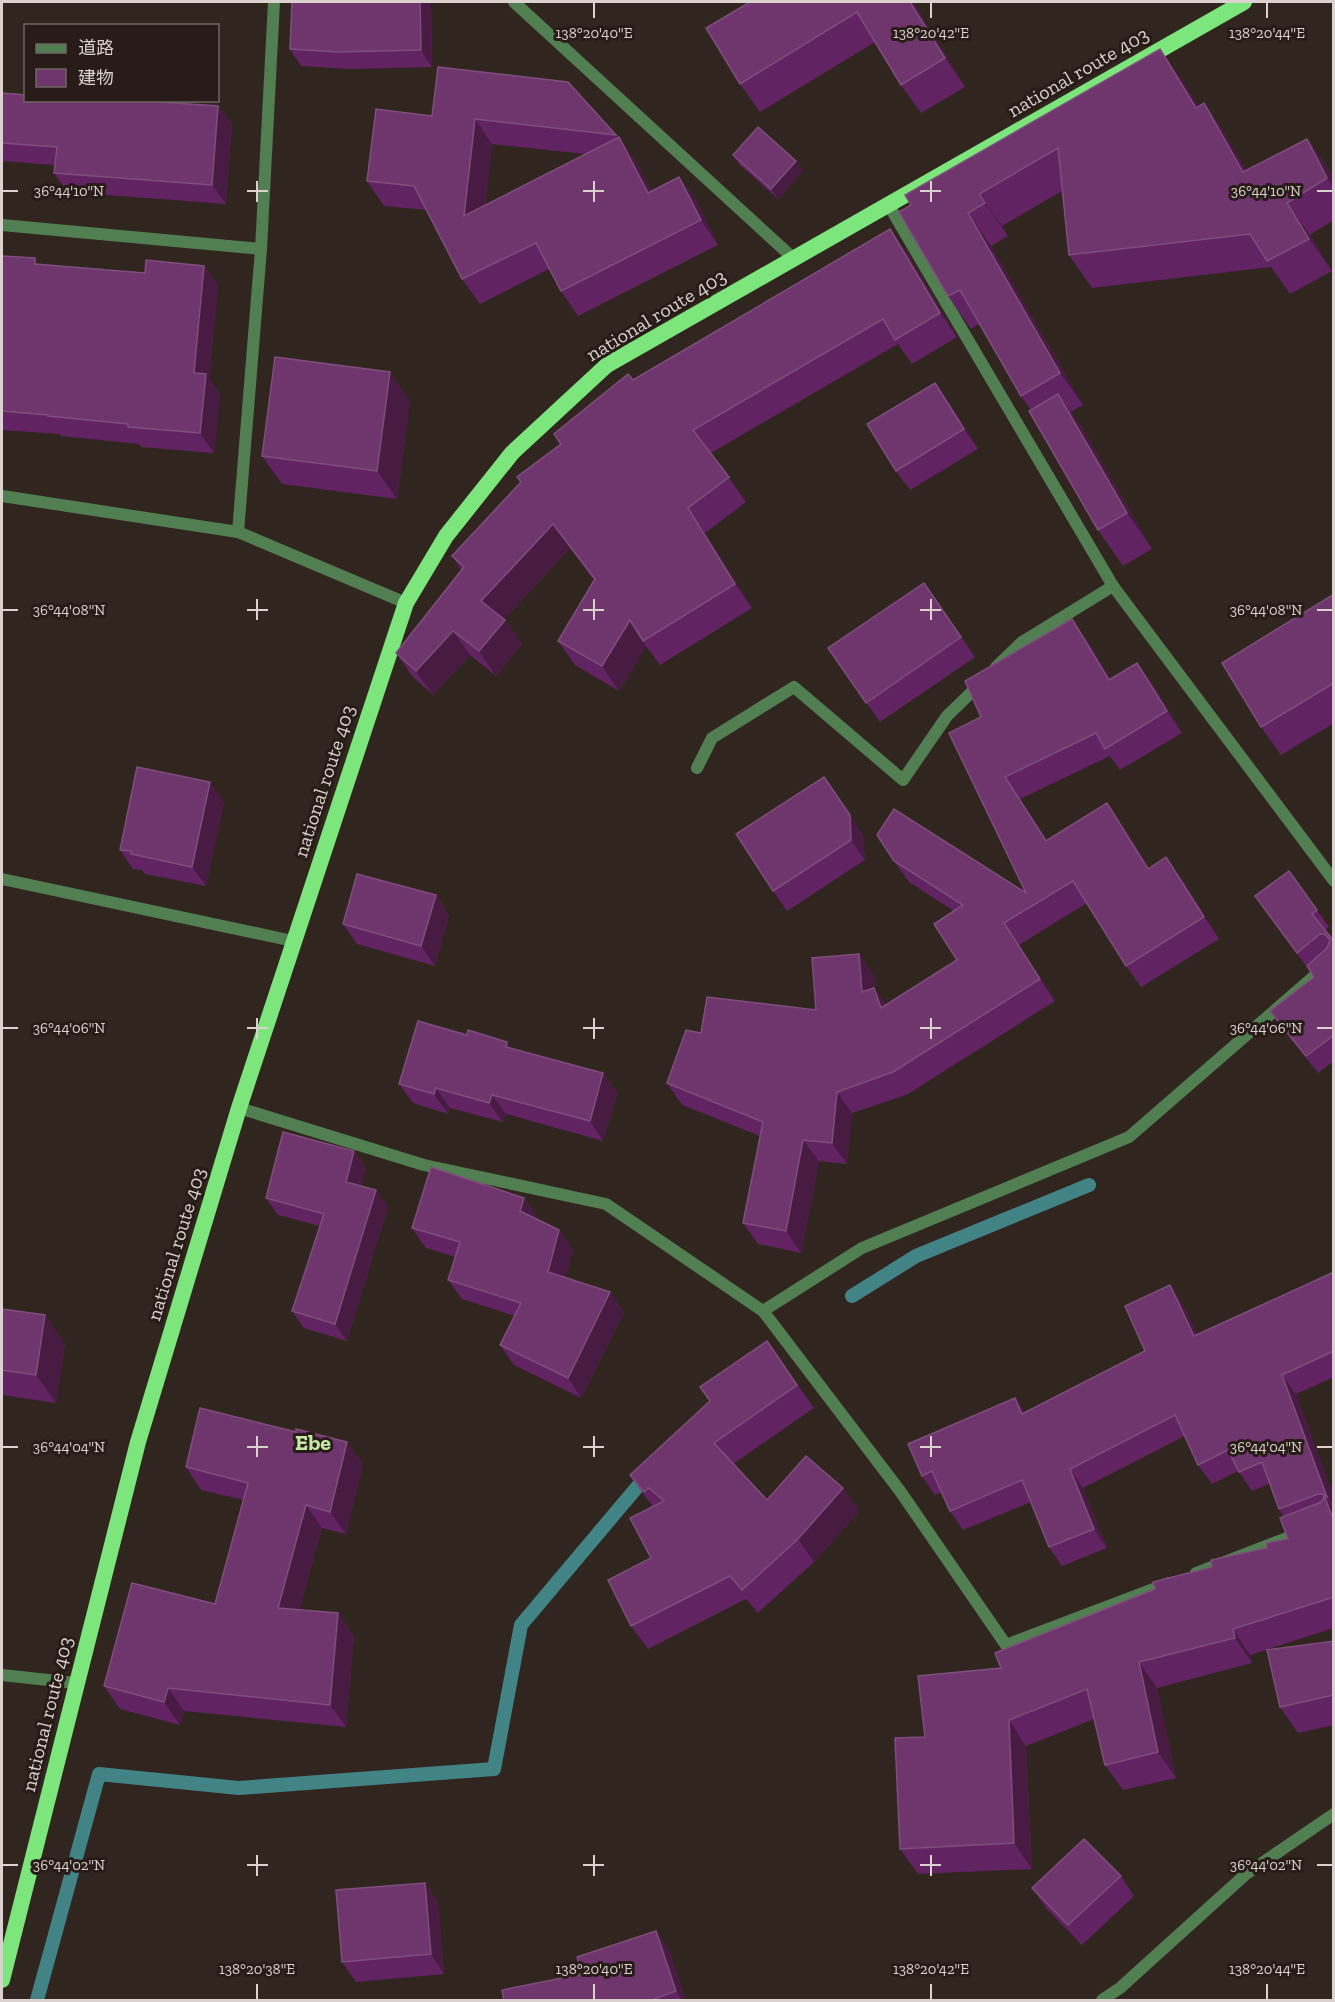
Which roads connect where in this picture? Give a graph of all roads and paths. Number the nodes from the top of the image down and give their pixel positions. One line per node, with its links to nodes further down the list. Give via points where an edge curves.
1 (274, 2): 6 (street)
2 (514, 2): 7 (street)
3 (1244, 2): 4 (highway, national route 403)
4 (888, 204): 7 (highway, national route 403); 10 (street)
5 (2, 225): 6 (street)
6 (261, 249): 9 (street)
7 (793, 258): 11 (highway, national route 403, via 607,365 512,453 446,536)
8 (2, 496): 9 (street)
9 (238, 532): 11 (street)
10 (1113, 586): 12 (street, via 1022,642 947,716 903,780 794,687 712,738); 14 (street)
11 (406, 603): 15 (highway, national route 403)
12 (697, 768)
13 (2, 879): 15 (street)
14 (1334, 881)
15 (293, 941): 17 (highway, national route 403)
16 (1334, 959): 18 (street, via 1130,1137 861,1248)
17 (239, 1108): 18 (street, via 424,1165 606,1204); 21 (highway, national route 403, via 138,1442)
18 (763, 1311): 19 (street, via 900,1491 1006,1645)
19 (1314, 1527)
20 (2, 1675): 21 (street)
21 (76, 1683): 23 (highway, national route 403)
22 (1334, 1814): 24 (street, via 1246,1874)
23 (2, 1980)
24 (1102, 2001)

